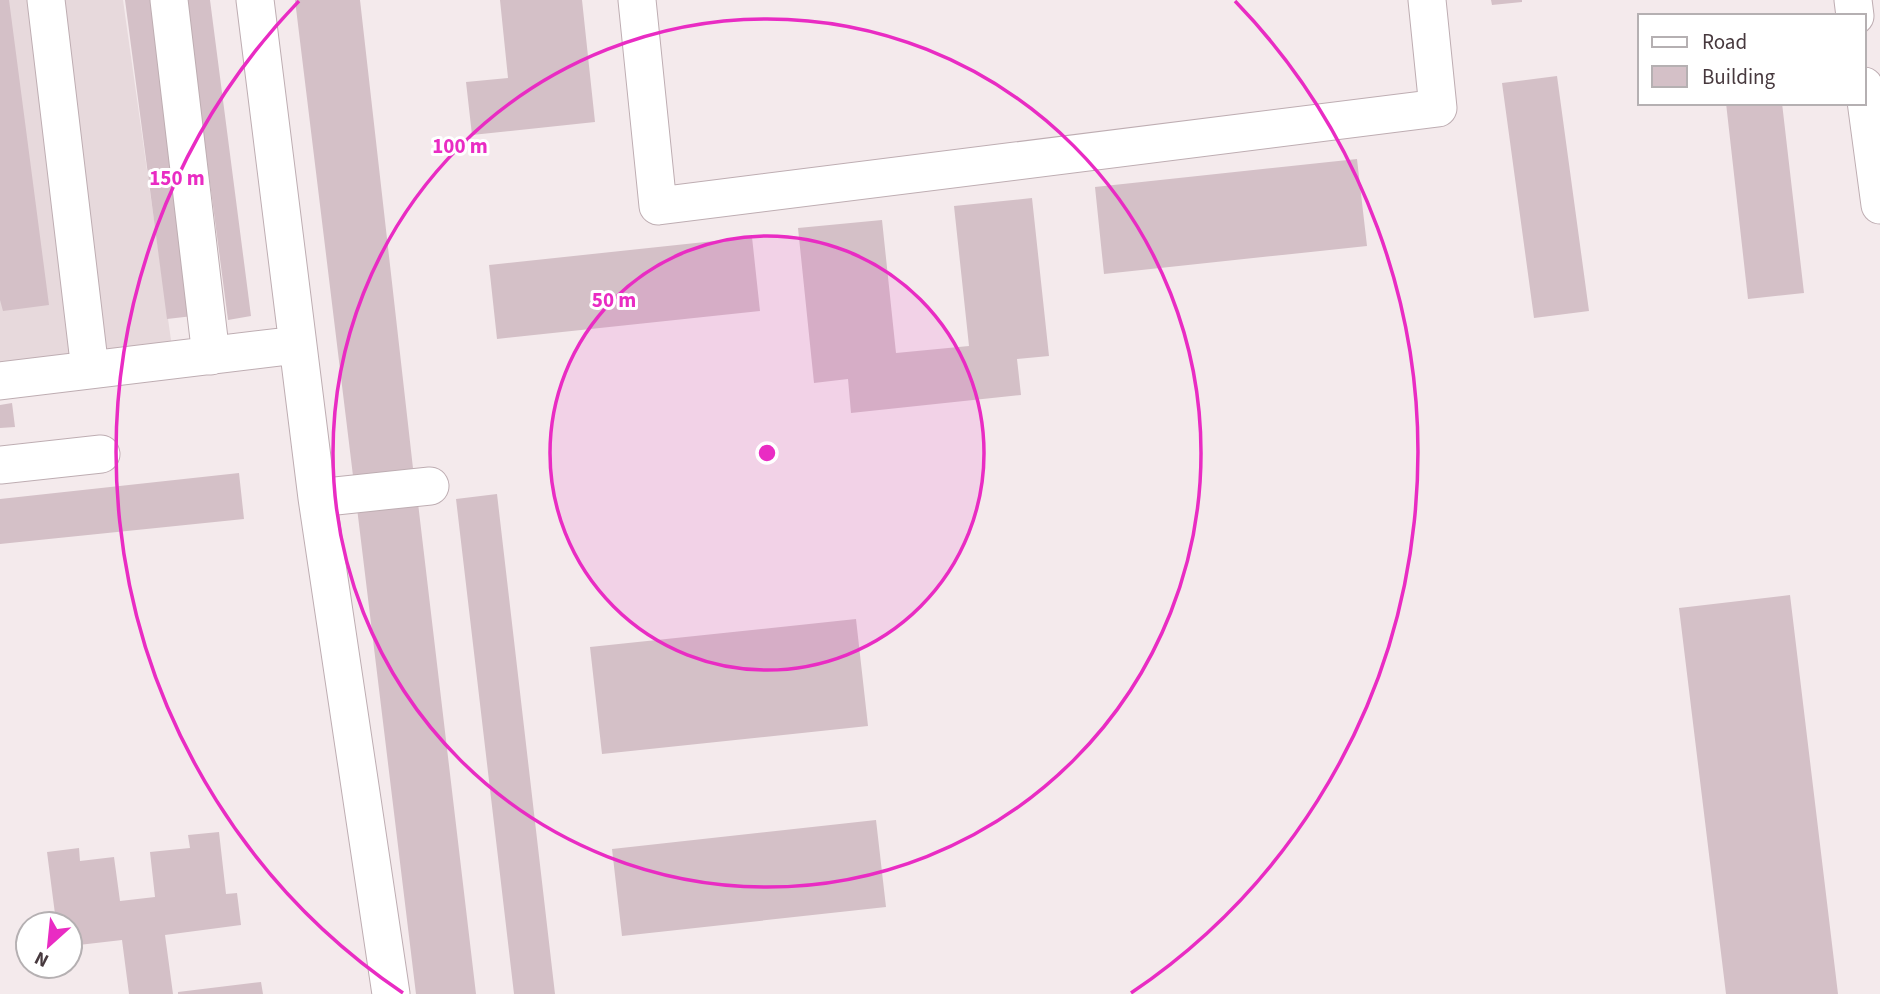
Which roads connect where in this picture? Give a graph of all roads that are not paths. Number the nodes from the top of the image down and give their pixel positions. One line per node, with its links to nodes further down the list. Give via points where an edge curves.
1 (46, 0): 10 (street)
2 (169, 0): 9 (street)
3 (255, 0): 8 (street)
4 (637, 0): 5 (street, via 658,206 1438,108)
5 (1427, 0)
6 (1866, 101): 7 (street)
7 (1880, 205)
8 (297, 345): 9 (street); 15 (street)
9 (211, 356): 10 (street)
10 (90, 370): 11 (street)
11 (0, 381)
12 (101, 454): 13 (street)
13 (0, 466)
14 (430, 486): 15 (street)
15 (317, 498): 16 (street)
16 (391, 994)

